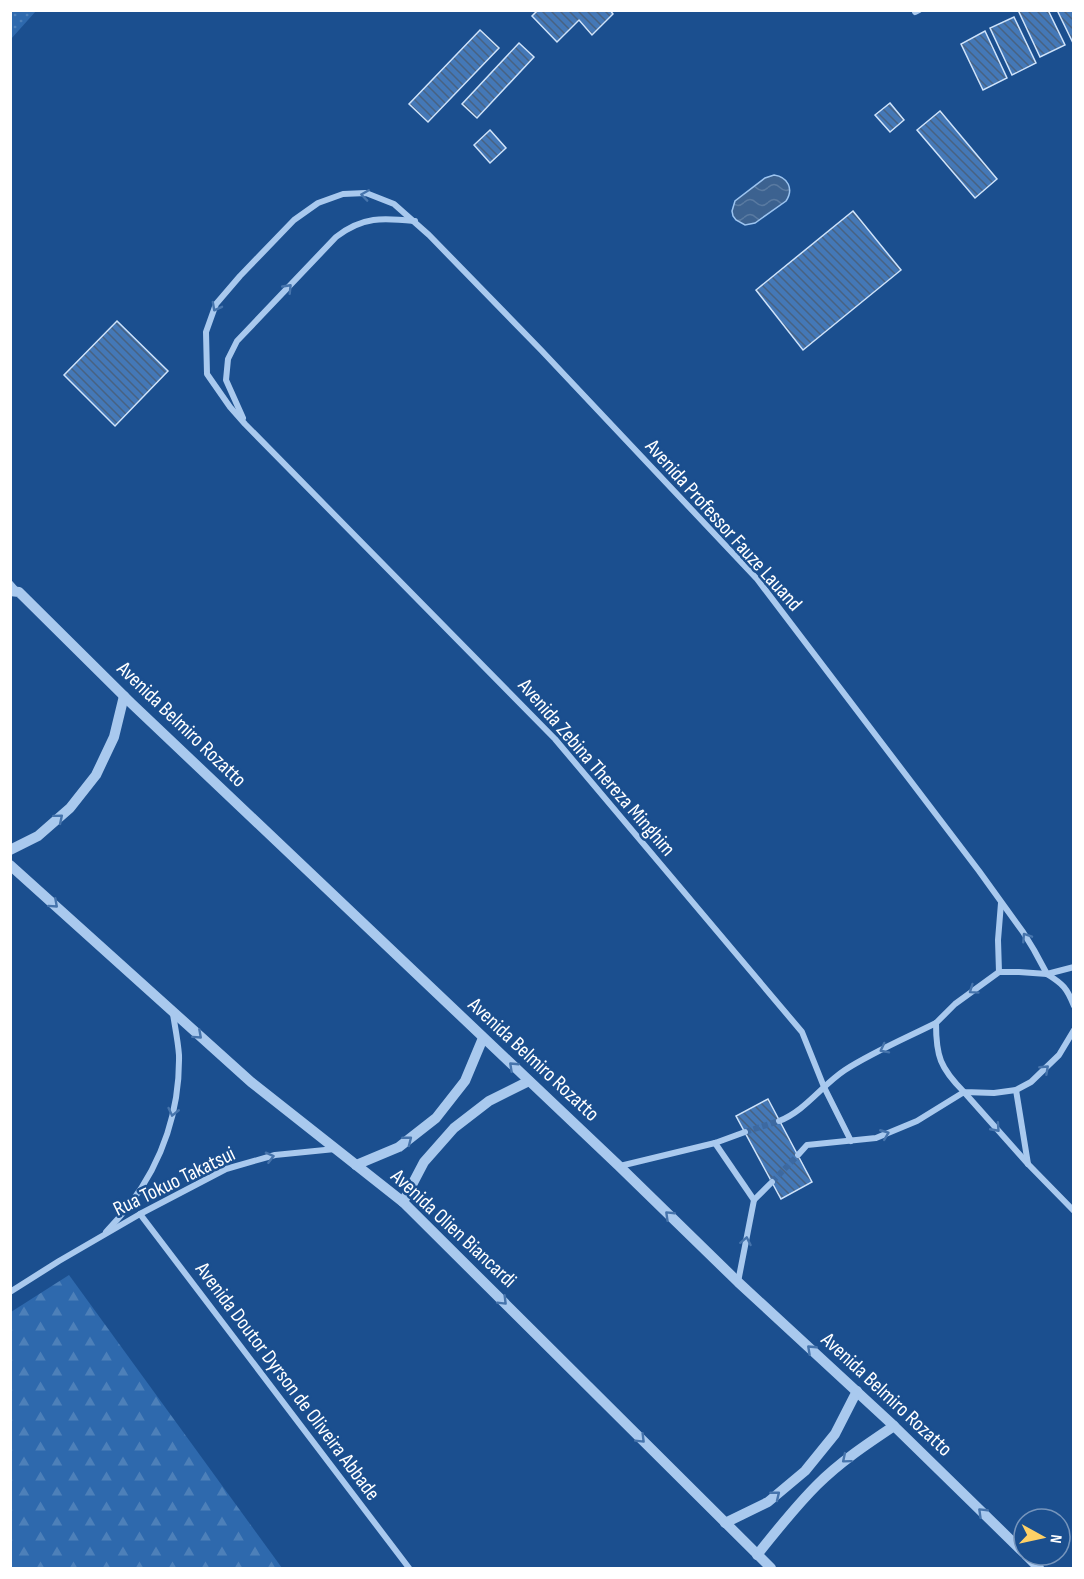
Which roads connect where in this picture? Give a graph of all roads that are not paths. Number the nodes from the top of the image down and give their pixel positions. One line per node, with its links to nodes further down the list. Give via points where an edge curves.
1 (415, 221): 2 (street, one-way to 1, via 226,380 228,359 237,341 350,227 379,219); 2 (street, Avenida Professor Fauze Lauand, one-way to 2, via 394,204 366,193 343,194 318,203 294,220 216,304 206,332 207,374); 8 (street, Avenida Professor Fauze Lauand, via 757,579)
2 (246, 424): 18 (street, Avenida Zebina Thereza Minghim, via 555,739 802,1032)
3 (10, 582): 4 (lane)
4 (15, 591): 5 (street, Avenida Belmiro Rozatto)
5 (124, 696): 6 (street, one-way to 5, via 38,836 70,808 96,775 114,737); 16 (street, Avenida Belmiro Rozatto)
6 (10, 850)
7 (10, 864): 13 (street, Avenida Olien Biancardi, one-way to 13)
8 (1002, 903): 10 (street); 11 (street, Avenida Professor Fauze Lauand, one-way to 8)
9 (1074, 967): 11 (street)
10 (999, 972): 11 (street); 14 (street, one-way to 14)
11 (1047, 974): 12 (street, Avenida Professor Fauze Lauand, via 1062,983)
12 (1074, 1006)
13 (173, 1012): 25 (street, Avenida Olien Biancardi, one-way to 25, via 251,1082); 35 (street, Rua Tokuo Takatsui, one-way to 35, via 179,1053 177,1094 168,1134 152,1171)
14 (936, 1023): 18 (street, one-way to 18, via 845,1070); 20 (street, via 941,1063)
15 (1074, 1030): 19 (street, one-way to 15, via 1031,1082 1059,1055)
16 (483, 1038): 17 (street, Avenida Belmiro Rozatto, one-way to 16); 28 (street, one-way to 16, via 399,1147 436,1118 465,1081)
17 (529, 1082): 29 (street, Avenida Belmiro Rozatto); 32 (street, via 489,1101 454,1128 424,1162)
18 (824, 1087): 21 (street, via 791,1117); 23 (street, Avenida Zebina Thereza Minghim)
19 (1016, 1090): 20 (street, via 994,1094); 27 (street)
20 (964, 1092): 23 (street, one-way to 20, via 876,1138 916,1121); 27 (street, one-way to 27)
21 (779, 1121)
22 (745, 1132): 24 (street)
23 (851, 1141): 26 (street, via 807,1145)
24 (715, 1143): 29 (street); 31 (street)
25 (335, 1149): 28 (street, Avenida Olien Biancardi); 34 (street, Rua Tokuo Takatsui, one-way to 25, via 226,1169 274,1155)
26 (798, 1155)
27 (1028, 1164): 33 (street)
28 (356, 1165): 32 (street, Avenida Olien Biancardi)
29 (619, 1166): 36 (street, Avenida Belmiro Rozatto, one-way to 29)
30 (772, 1182): 31 (street)
31 (754, 1200): 36 (street, one-way to 31)
32 (403, 1202): 40 (street, Avenida Olien Biancardi, one-way to 40)
33 (1074, 1211)
34 (140, 1214): 35 (street, Rua Tokuo Takatsui); 43 (street, Avenida Doutor Dyrson de Oliveira Abbade)
35 (101, 1237): 37 (street, Rua Tokuo Takatsui)
36 (738, 1282): 38 (street, Avenida Belmiro Rozatto, one-way to 36)
37 (10, 1292)
38 (856, 1391): 39 (street, Avenida Belmiro Rozatto); 40 (street, one-way to 38, via 768,1502 805,1471 835,1434)
39 (894, 1426): 41 (street, Avenida Belmiro Rozatto, one-way to 39); 42 (street, one-way to 42, via 818,1483)
40 (725, 1523): 42 (street, Avenida Olien Biancardi)
41 (1012, 1541)
42 (757, 1555): 44 (street, Avenida Olien Biancardi)
43 (409, 1569)
44 (771, 1569)

